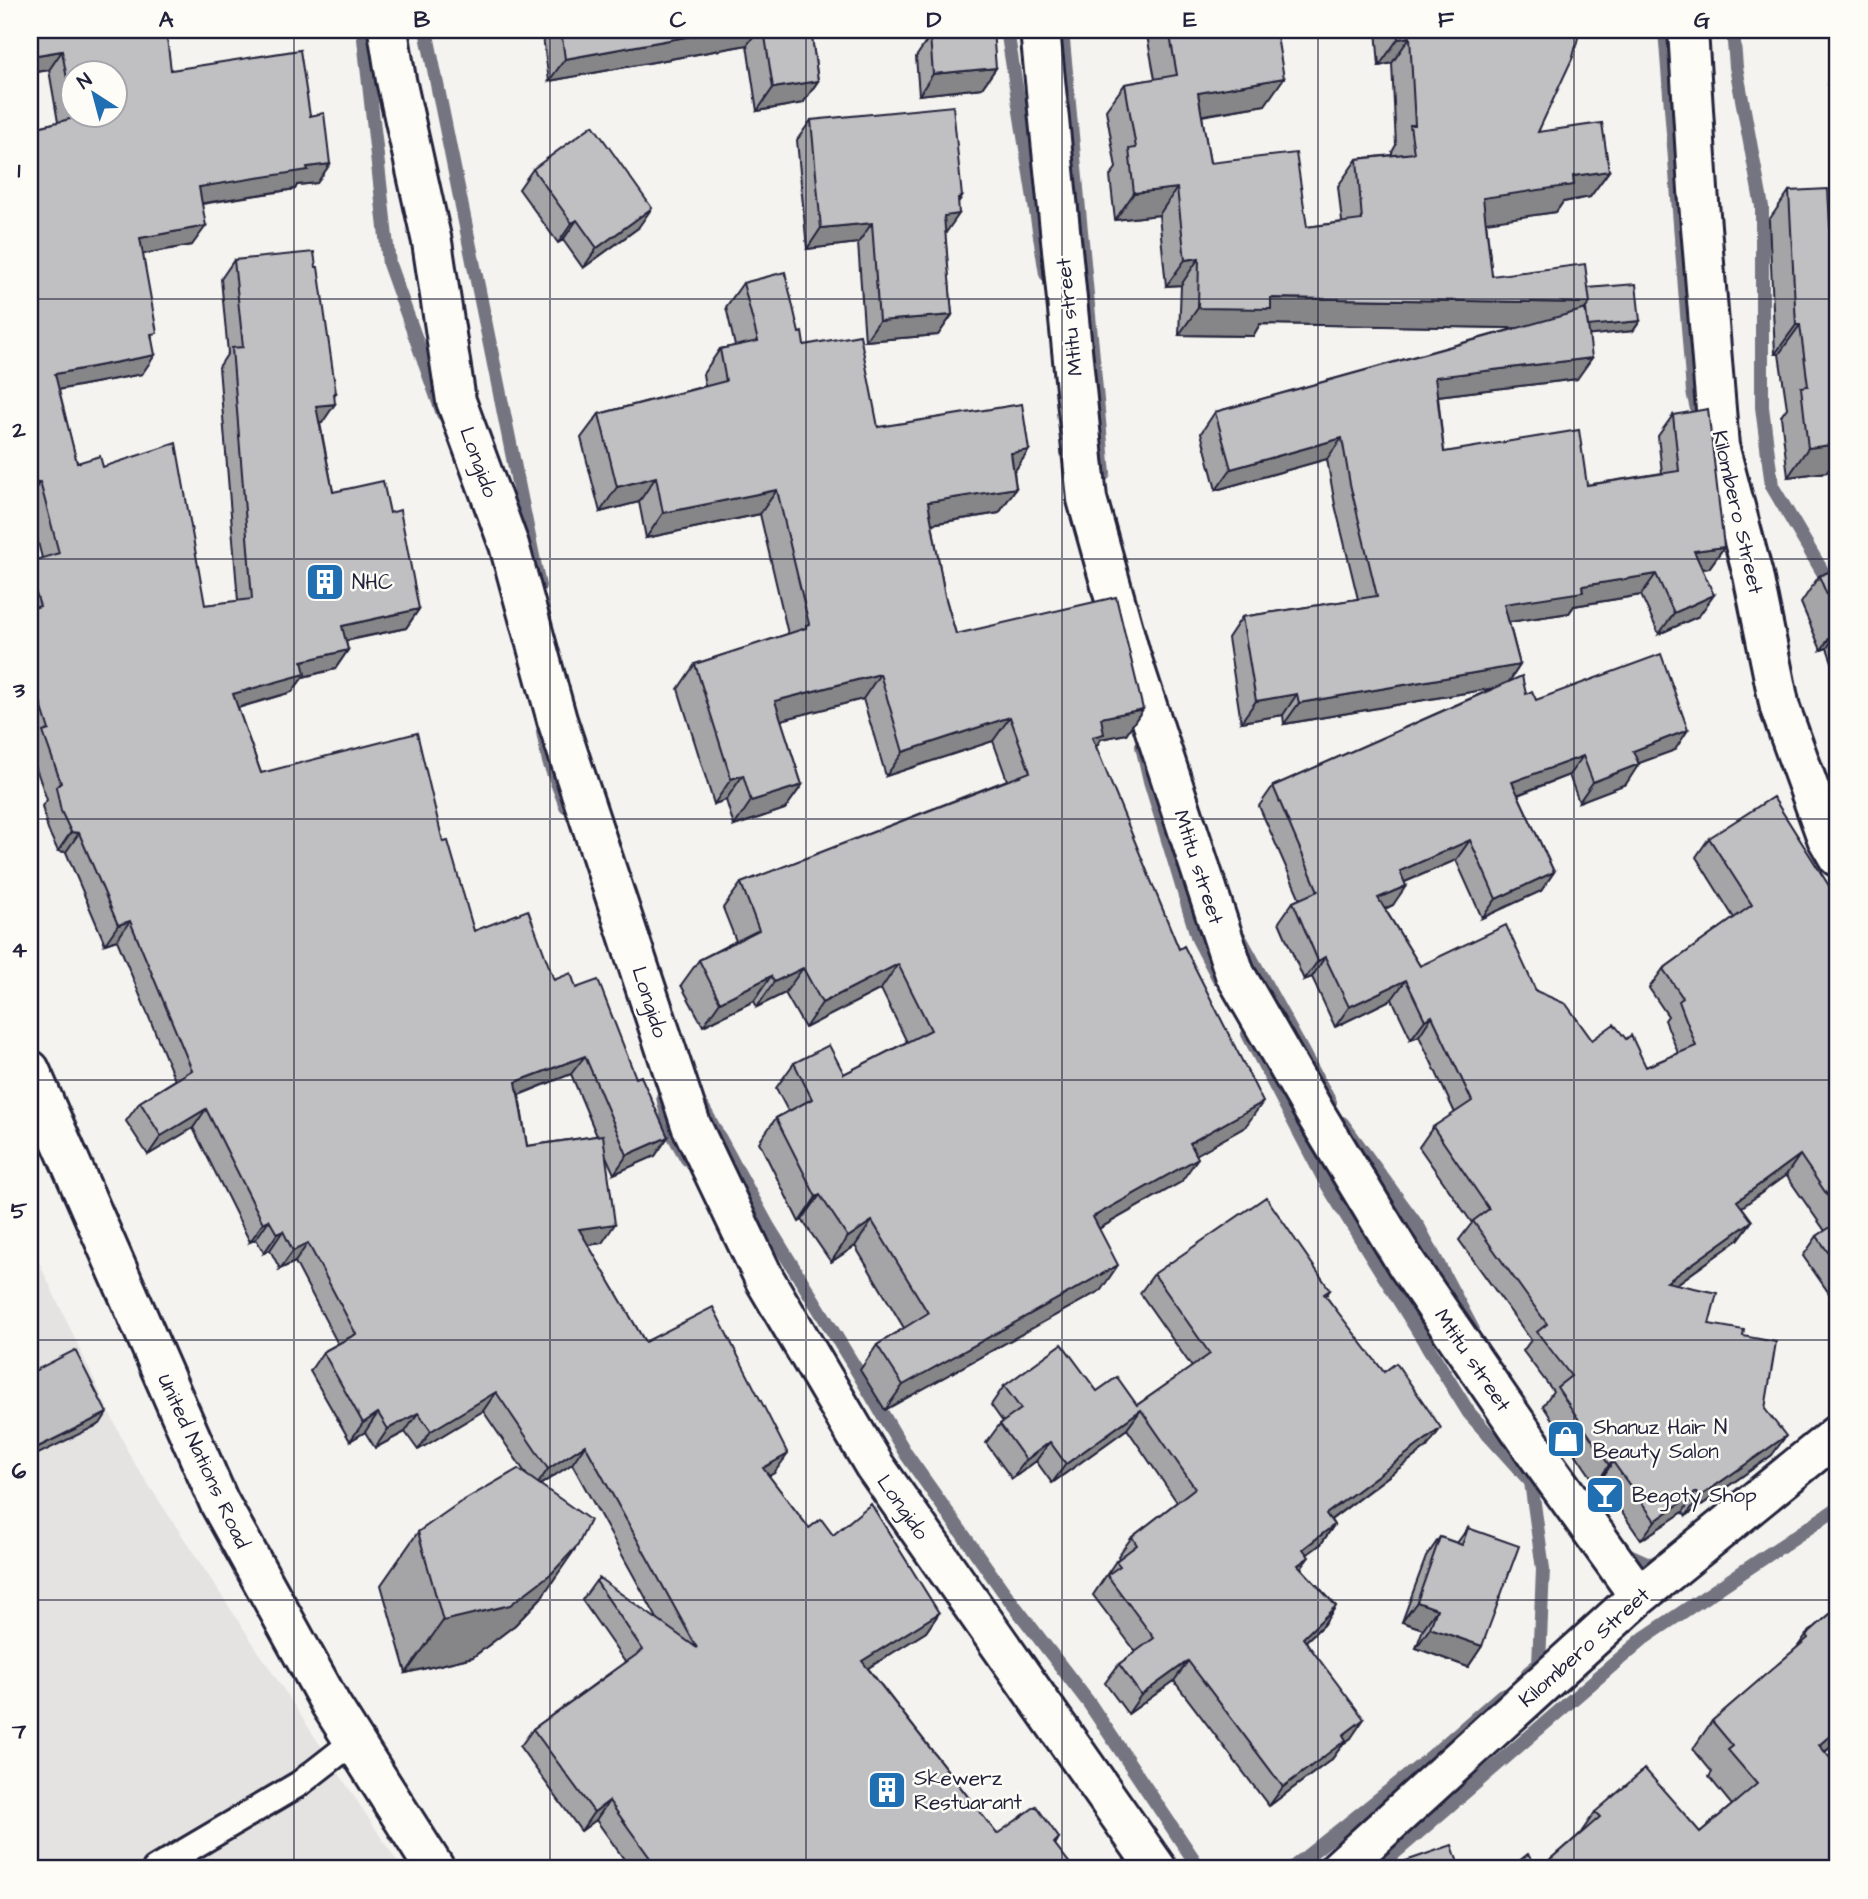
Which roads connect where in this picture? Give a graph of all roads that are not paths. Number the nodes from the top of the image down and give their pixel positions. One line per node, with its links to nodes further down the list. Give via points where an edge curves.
1 (388, 30): 11 (street, Longido, via 432,242 456,401 509,545 557,720 691,1125 765,1280 874,1465)
2 (1040, 30): 7 (street, Mtitu street, via 1087,499 1130,654 1235,974 1406,1264)
3 (1688, 30): 4 (street, Kilombero Street, via 1719,446 1753,575 1780,708)
4 (1838, 857)
5 (30, 1070): 8 (street, United Nations Road, via 219,1502)
6 (1838, 1434): 7 (street, Kilombero Street)
7 (1639, 1596): 12 (street, Kilombero Street)
8 (354, 1741): 9 (lane, via 299,1784); 10 (street, United Nations Road)
9 (155, 1869)
10 (435, 1869)
11 (1157, 1869)
12 (1339, 1869)

